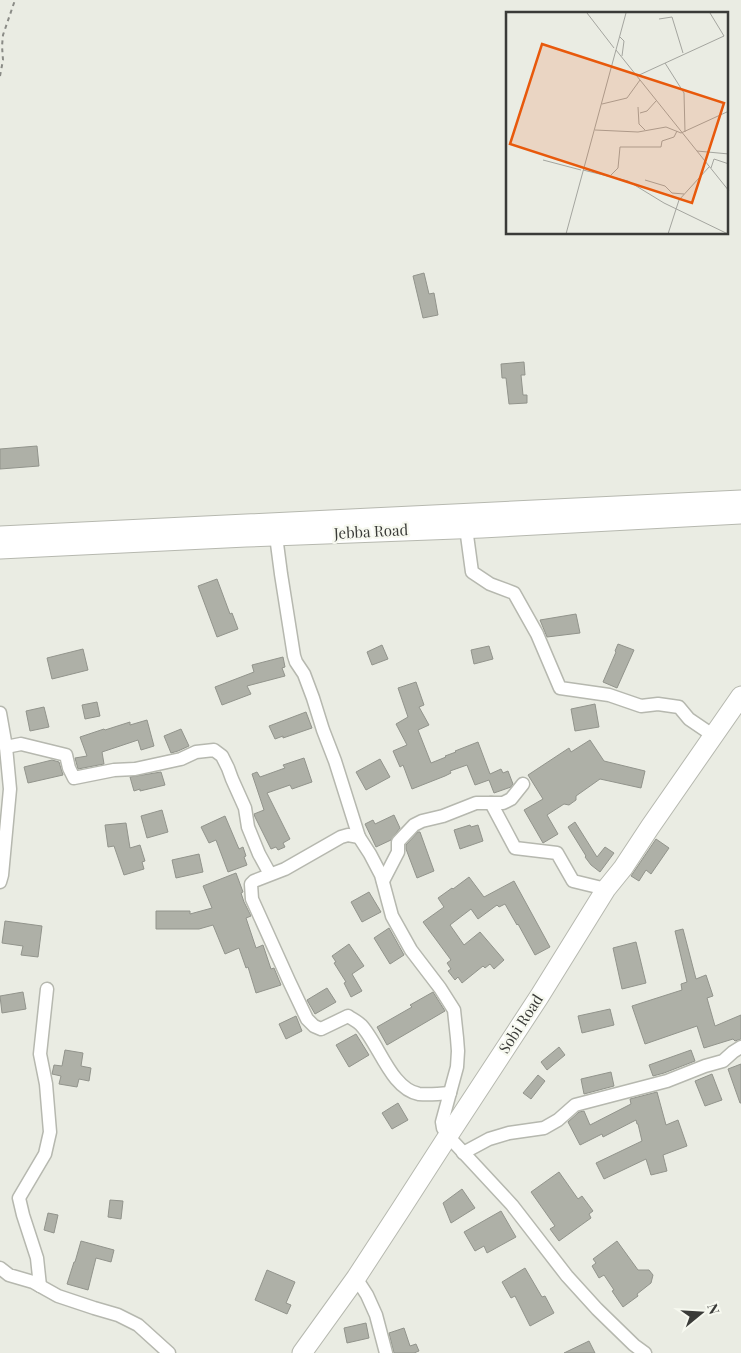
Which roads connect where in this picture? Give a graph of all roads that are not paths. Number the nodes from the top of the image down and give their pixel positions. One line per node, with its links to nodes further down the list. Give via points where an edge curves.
1 (741, 500): 4 (highway)
2 (741, 514): 3 (highway, Jebba Road)
3 (466, 528): 5 (highway, Jebba Road); 9 (street, via 472,572 490,584 514,593 537,634 560,688 609,695 641,706 678,707)
4 (0, 536)
5 (276, 536): 6 (highway, Jebba Road); 13 (street, via 294,656 313,698)
6 (0, 549)
7 (739, 706): 9 (highway, Sobi Road)
8 (0, 713): 10 (street)
9 (714, 736): 17 (highway, Sobi Road)
10 (6, 747): 14 (street, via 21,744 66,755 74,778 135,769 214,750 222,756 228,768 245,808 248,827); 16 (street, via 10,789)
11 (523, 784): 12 (street, via 511,799)
12 (490, 803): 15 (street, via 476,803 414,825 398,842 398,852); 17 (street, via 515,848 557,853 573,881)
13 (359, 837): 14 (street, via 340,837 285,869); 15 (street)
14 (270, 874): 20 (street, via 251,884 252,899 307,1019 321,1029 348,1016 359,1023 402,1086 417,1094)
15 (383, 881): 20 (street, via 396,924 454,1010 458,1051)
16 (0, 882)
17 (606, 889): 21 (highway, Sobi Road)
18 (47, 989): 25 (street, via 40,1054 50,1132 45,1154 19,1198 37,1258)
19 (741, 1047): 22 (street, via 723,1061 667,1081 575,1104 544,1128 489,1139)
20 (450, 1093): 21 (street, via 442,1122)
21 (448, 1136): 22 (street); 24 (highway, Sobi Road)
22 (464, 1153): 29 (street, via 512,1206 567,1276)
23 (0, 1268): 25 (street, via 9,1275)
24 (356, 1278): 27 (highway, Sobi Road); 28 (street, via 376,1315)
25 (40, 1286): 26 (street, via 58,1296 118,1315 138,1325)
26 (169, 1353)
27 (302, 1353)
28 (386, 1353)
29 (645, 1353)

